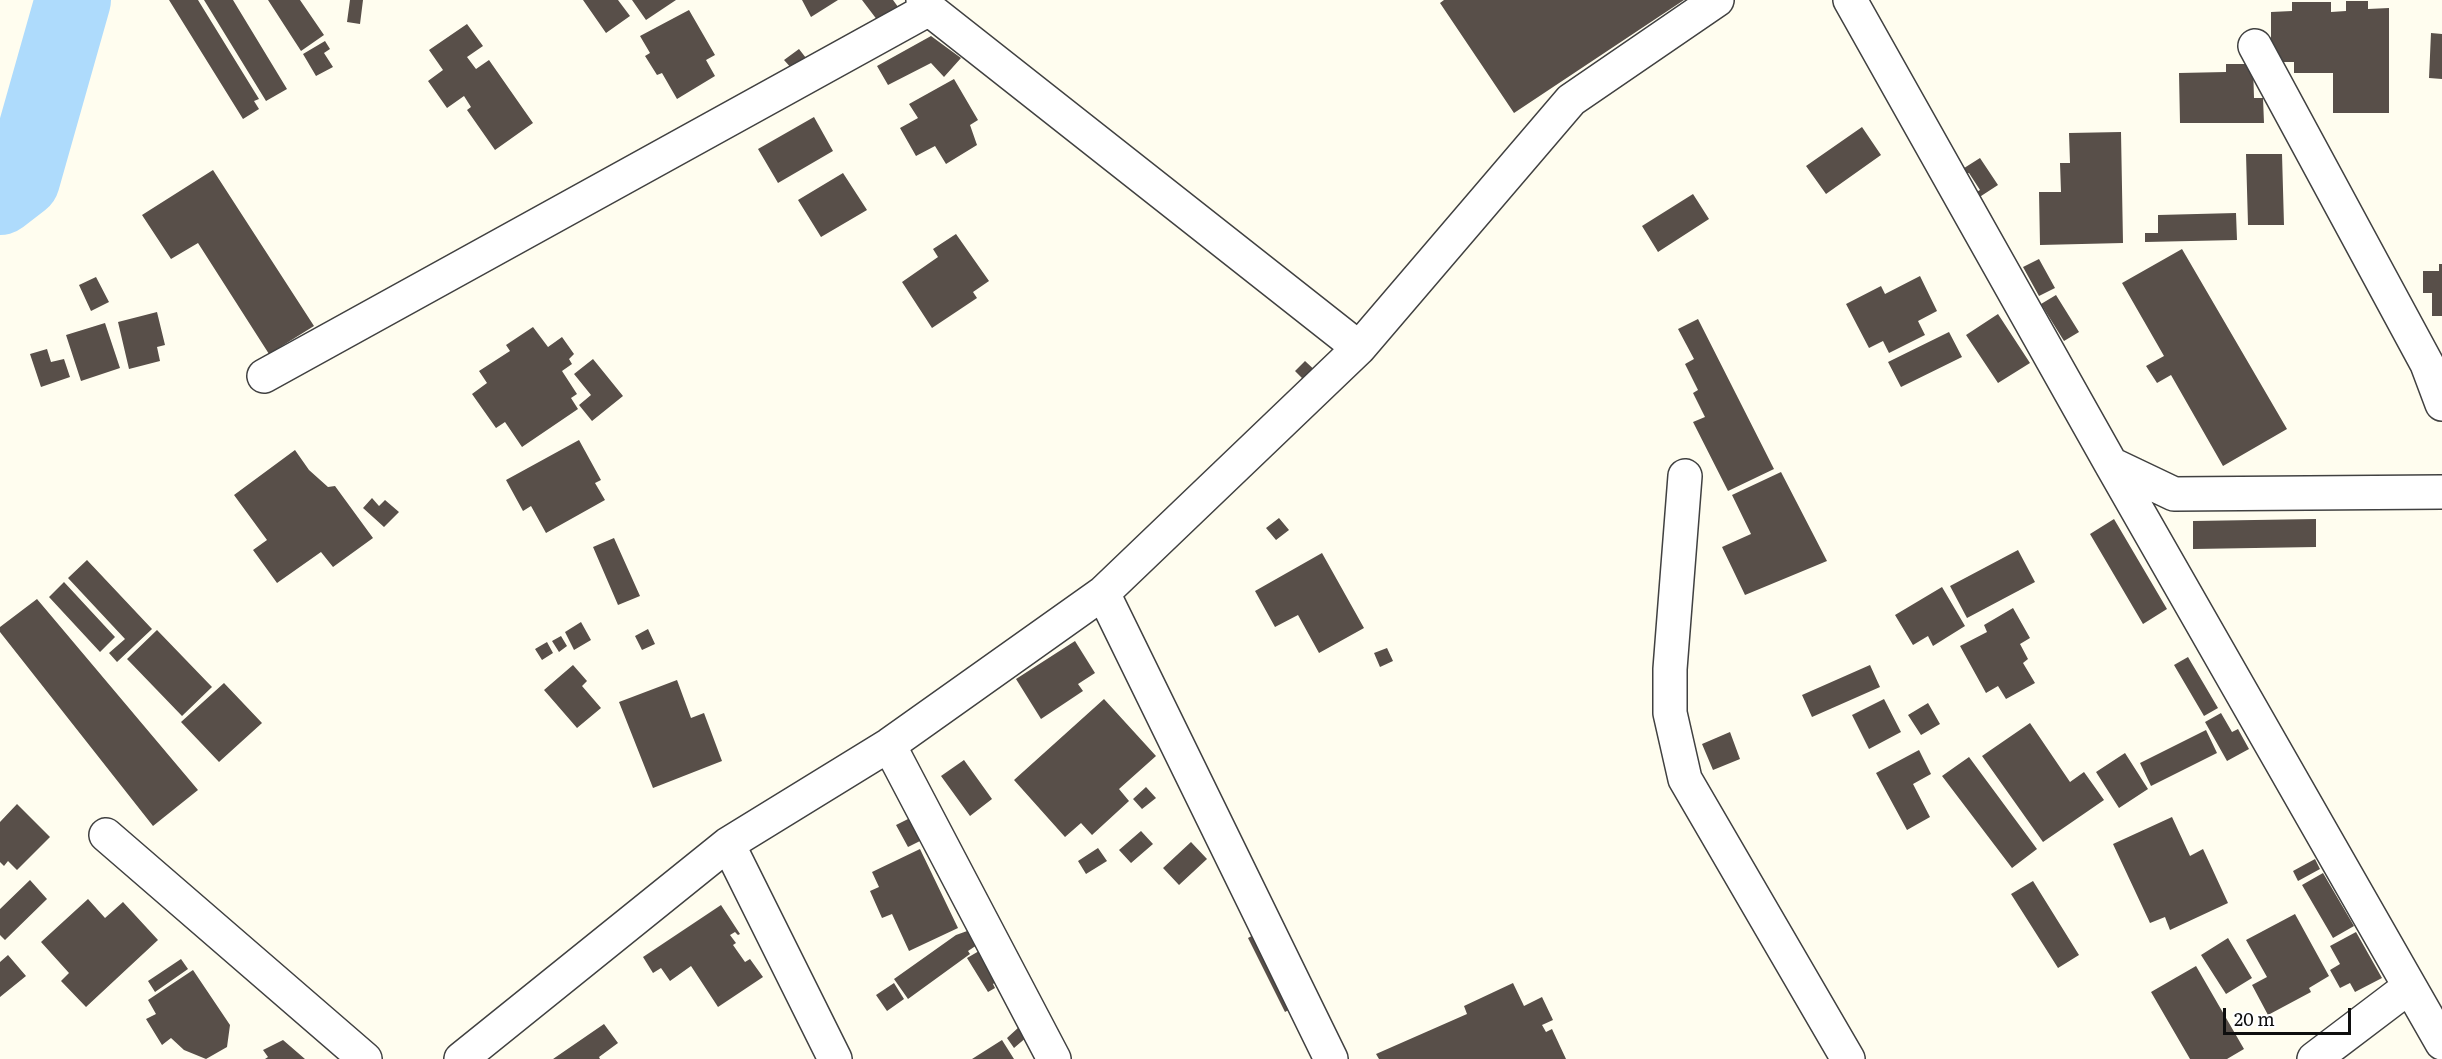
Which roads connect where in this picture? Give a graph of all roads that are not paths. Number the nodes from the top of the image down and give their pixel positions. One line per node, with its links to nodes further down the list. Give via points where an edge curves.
1 (1717, 0): 5 (street, via 1571,100)
2 (1850, 0): 8 (street)
3 (926, 4): 5 (street); 6 (street)
4 (2255, 46): 7 (street, via 2427,364)
5 (1359, 348): 11 (street)
6 (264, 376)
7 (2442, 404)
8 (2111, 464): 10 (street, via 2174,494); 15 (street)
9 (1685, 476): 22 (street, via 1670,713 1685,779)
10 (2442, 492)
11 (1103, 593): 12 (street); 21 (street)
12 (890, 745): 14 (street); 20 (street)
13 (106, 835): 17 (street)
14 (728, 844): 18 (street); 19 (street)
15 (2409, 987): 16 (street); 23 (street)
16 (2442, 1043)
17 (365, 1059)
18 (461, 1059)
19 (835, 1059)
20 (1054, 1059)
21 (1331, 1059)
22 (1848, 1059)
23 (2314, 1059)

